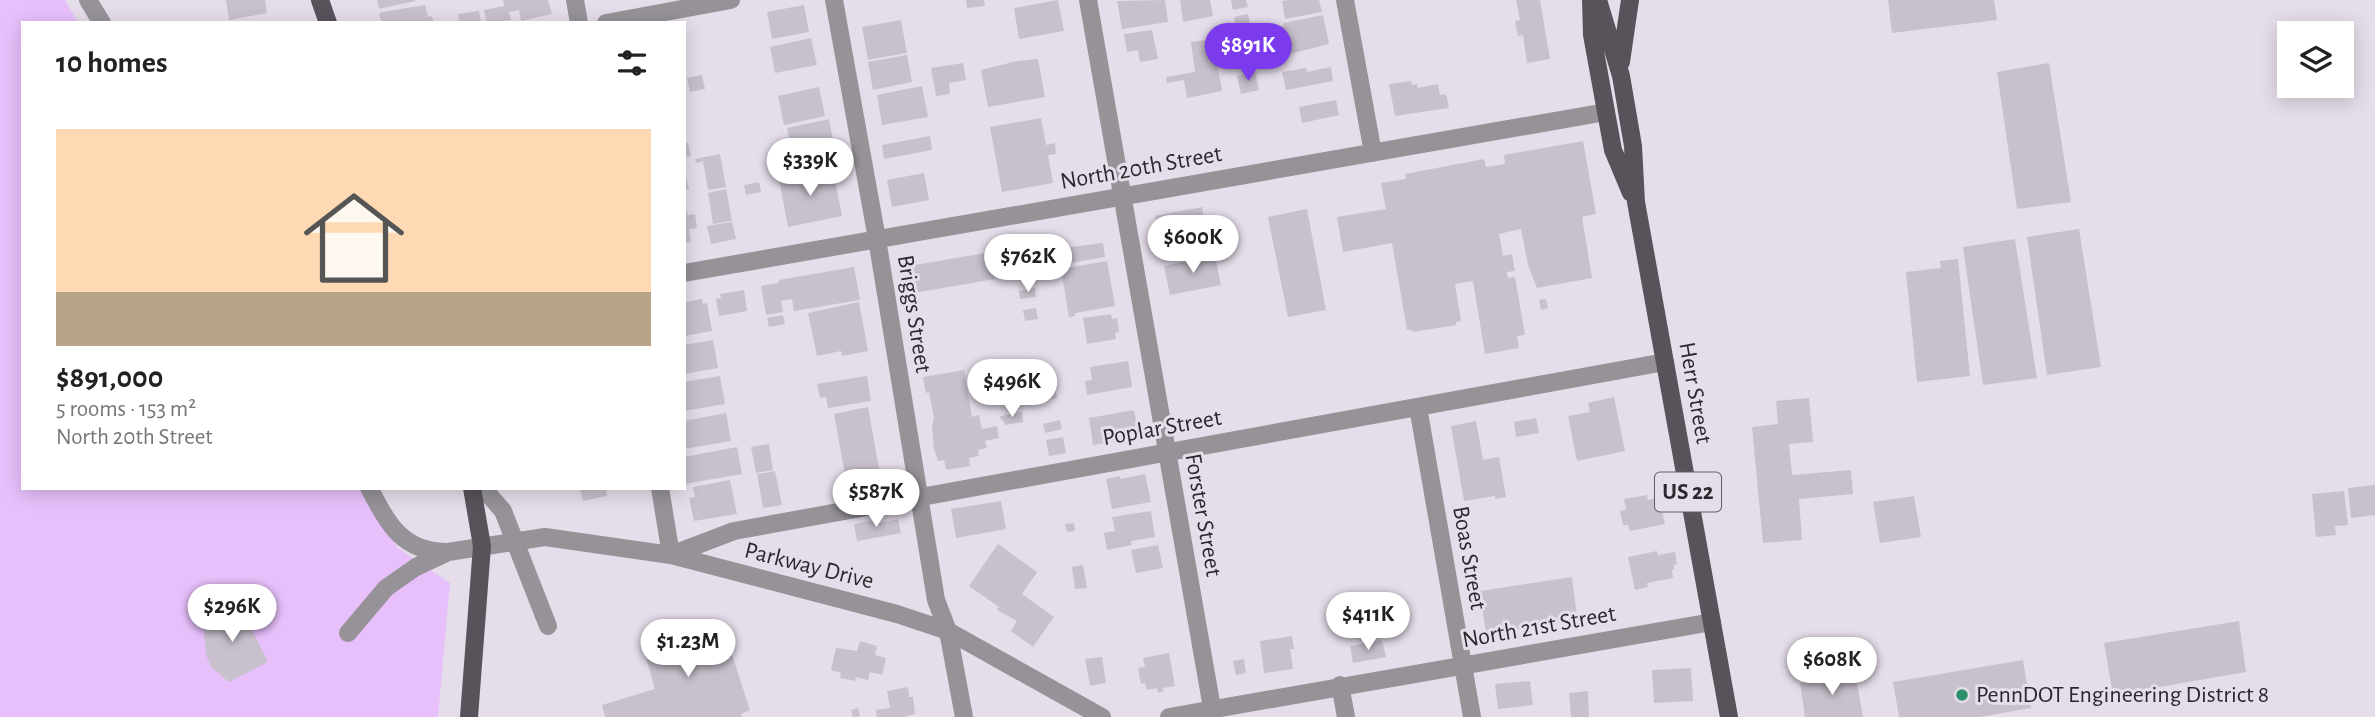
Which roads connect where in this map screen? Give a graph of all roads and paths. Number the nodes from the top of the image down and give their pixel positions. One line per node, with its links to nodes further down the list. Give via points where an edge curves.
1 (88, 0): 11 (street)
2 (320, 0): 12 (main road)
3 (575, 0): 13 (street)
4 (731, 0): 14 (street)
5 (834, 0): 20 (street, Briggs Street)
6 (1088, 0): 18 (street, Forster Street)
7 (1345, 0): 17 (street)
8 (1591, 0): 16 (main road, Herr Street / US 22, via 1592,35)
9 (1598, 0): 15 (main road, Herr Street)
10 (1630, 0): 15 (main road, US 22)
11 (101, 21)
12 (327, 21)
13 (579, 21)
14 (618, 21)
15 (1621, 76): 19 (main road, Herr Street / US 22, via 1633,146)
16 (1606, 112): 17 (street, North 20th Street); 19 (main road, Herr Street / US 22, via 1613,150)
17 (1373, 153): 18 (street, North 20th Street)
18 (1122, 196): 20 (street, North 20th Street); 24 (street, Forster Street)
19 (1636, 202): 22 (main road, Herr Street / US 22)
20 (877, 239): 21 (street, North 20th Street); 29 (street, Briggs Street)
21 (686, 273)
22 (1665, 362): 23 (street, Poplar Street); 34 (main road, Herr Street / US 22)
23 (1418, 407): 24 (street, Poplar Street); 38 (street, Boas Street)
24 (1167, 452): 29 (street, Poplar Street); 40 (street, Forster Street)
25 (370, 490): 32 (street, via 404,541 427,552)
26 (472, 490): 31 (main road)
27 (485, 490): 30 (street, via 502,511)
28 (660, 490): 33 (street)
29 (919, 498): 33 (street, Poplar Street, via 734,531); 36 (street, Briggs Street, via 936,600)
30 (514, 541): 31 (street, Parkway Drive); 33 (street, Parkway Drive, via 545,537); 35 (street)
31 (482, 546): 32 (street, Parkway Drive); 41 (main road)
32 (449, 552): 37 (street, via 402,575)
33 (671, 555): 36 (street, Parkway Drive)
34 (1712, 622): 38 (street, North 21st Street); 47 (main road, Herr Street / US 22)
35 (548, 626)
36 (948, 631): 42 (street, Briggs Street); 43 (street, Parkway Drive)
37 (348, 633)
38 (1462, 665): 39 (street, North 21st Street); 46 (street, Boas Street)
39 (1340, 685): 40 (street, North 21st Street); 45 (street)
40 (1212, 708): 44 (street, North 21st Street)
41 (468, 717)
42 (964, 717)
43 (1102, 717)
44 (1169, 717)
45 (1346, 717)
46 (1472, 717)
47 (1729, 717)

